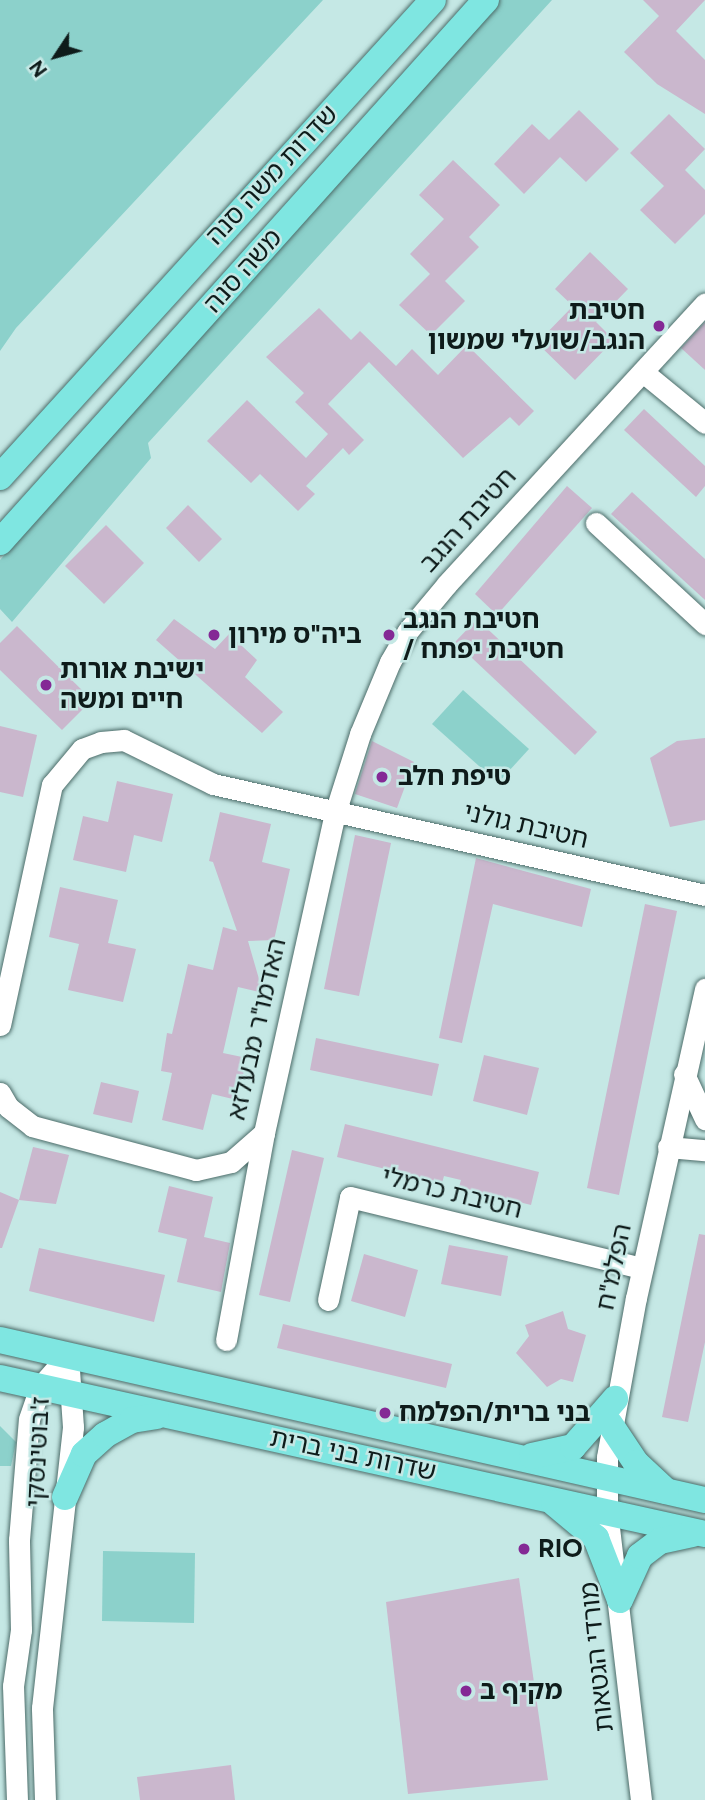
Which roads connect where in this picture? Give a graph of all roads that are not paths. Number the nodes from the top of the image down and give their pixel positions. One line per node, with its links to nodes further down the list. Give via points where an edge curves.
1 (433, 0): 6 (main road, שדרות משה סנה)
2 (486, 0): 8 (main road, משה סנה)
3 (705, 303): 4 (street, חטיבת הנגב)
4 (643, 372): 5 (street); 10 (street, חטיבת הנגב, via 407,632 360,734)
5 (705, 423)
6 (0, 477)
7 (596, 523): 9 (street)
8 (0, 542)
9 (705, 624)
10 (335, 813): 11 (street, חטיבת גולני); 12 (street, חטיבת גולני, via 213,784 124,740 82,749 52,785); 18 (street, האדמו"ר מבעלזא)
11 (705, 895)
12 (8, 948): 14 (street)
13 (705, 989): 15 (street, הפלמ"ח)
14 (0, 1025)
15 (683, 1073): 17 (street); 19 (street, הפלמ"ח)
16 (0, 1093): 18 (street, האדמו"ר מבעלזא, via 8,1107 32,1126 188,1168 231,1161)
17 (705, 1119)
18 (264, 1133): 24 (street)
19 (668, 1147): 20 (street); 21 (street, הפלמ"ח)
20 (705, 1150)
21 (642, 1268): 22 (street, חטיבת כרמלי, via 350,1197); 29 (street, הפלמ"ח)
22 (328, 1300)
23 (0, 1340): 25 (main road, שדרות בני ברית)
24 (226, 1340)
25 (68, 1355): 27 (street, ז'בוטינסקי); 28 (street, ז'בוטינסקי); 31 (main road, שדרות בני ברית)
26 (0, 1378): 27 (main road, שדרות בני ברית)
27 (40, 1387): 28 (main road, שדרות בני ברית); 40 (street, ז'בוטינסקי, via 29,1419 19,1540 21,1629 12,1722)
28 (71, 1394): 30 (main road, שדרות בני ברית); 35 (street, ז'בוטינסקי, via 73,1427)
29 (612, 1411): 31 (main road, via 573,1447); 32 (street, הפלמ"ח); 33 (main road, via 636,1462)
30 (165, 1415): 34 (main road, שדרות בני ברית); 35 (main road, via 132,1420 105,1435 84,1454)
31 (525, 1457): 32 (main road, שדרות בני ברית)
32 (606, 1479): 33 (main road, שדרות בני ברית); 37 (street, מורדי הגטאות)
33 (667, 1492): 36 (main road, שדרות בני ברית)
34 (544, 1496): 37 (main road, שדרות בני ברית); 39 (main road, via 596,1538)
35 (65, 1497): 41 (street, ז'בוטינסקי, via 42,1708)
36 (705, 1500)
37 (607, 1509): 38 (main road, שדרות בני ברית); 39 (street, מורדי הגטאות)
38 (703, 1534): 39 (main road, via 652,1546 634,1563)
39 (620, 1600): 42 (street, מורדי הגטאות)
40 (17, 1800)
41 (45, 1800)
42 (641, 1800)

